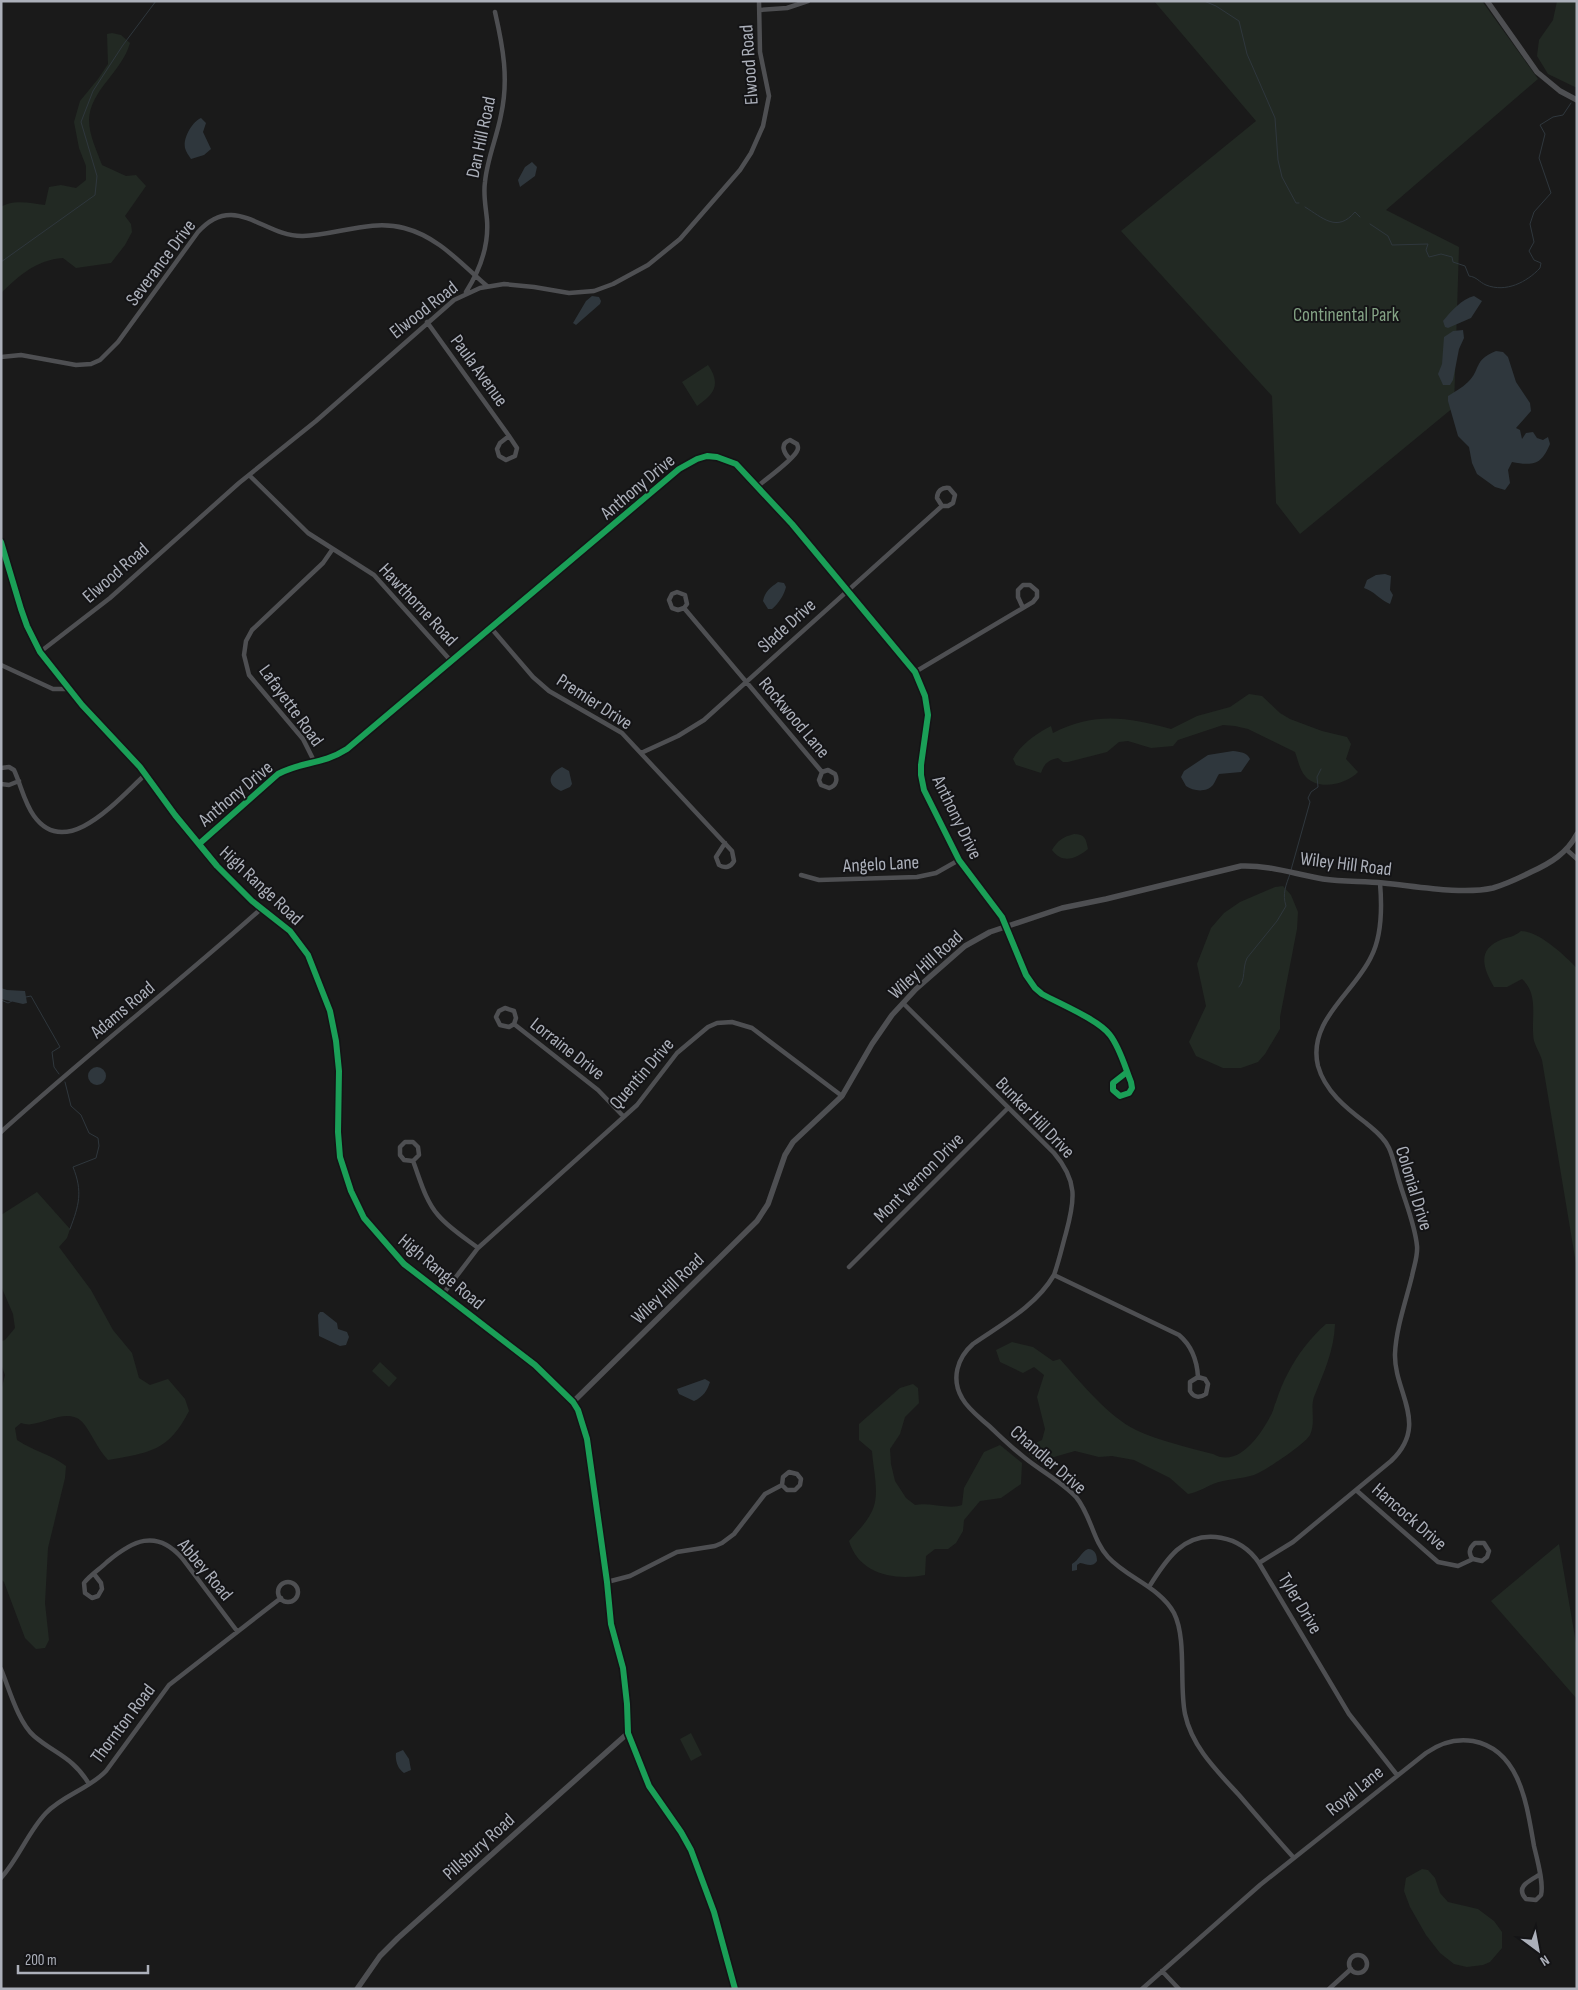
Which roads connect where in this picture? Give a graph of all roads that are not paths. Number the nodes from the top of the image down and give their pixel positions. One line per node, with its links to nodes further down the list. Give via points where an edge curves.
1 (760, 1): 4 (street, Elwood Road)
2 (808, 1): 4 (street, via 787,8)
3 (1487, 1): 6 (street, via 1536,72)
4 (760, 10): 8 (street, Elwood Road, via 760,52 769,96 763,126 752,154 680,240 648,265 594,291 569,293 524,285)
5 (495, 12): 7 (street, Dan Hill Road, via 505,62 505,92 485,180 486,246)
6 (1577, 100)
7 (476, 277): 8 (street, Severance Drive); 9 (street, Dan Hill Road); 11 (street, Severance Drive, via 439,244 404,228 375,226 298,236 244,216 224,216 210,221 198,232 118,342 100,360 76,365 21,355)
8 (487, 286): 9 (street, Elwood Road)
9 (465, 294): 10 (street, Elwood Road)
10 (427, 322): 12 (street, Paula Avenue); 14 (street, Elwood Road)
11 (1, 357)
12 (509, 436): 12 (street, Paula Avenue, via 517,452 506,460 499,456 497,449)
13 (790, 459): 15 (street)
14 (250, 475): 18 (street, Hawthorne Road, via 301,526); 23 (street, Elwood Road, via 110,598)
15 (758, 486): 19 (street, Anthony Drive); 22 (street, Anthony Drive, via 727,459 707,456 688,463)
16 (942, 506): 16 (street, Slade Drive, via 951,505 954,500 954,492 949,488 938,492 937,498); 19 (street, Slade Drive)
17 (1, 542): 23 (street, High Range Road, via 24,618)
18 (332, 550): 24 (street, Hawthorne Road, via 374,576); 30 (street, Lafayette Road, via 323,563 252,630 244,655 249,675 303,739)
19 (847, 591): 26 (street, Anthony Drive); 27 (street, Slade Drive)
20 (684, 608): 20 (street, via 685,595 672,594 669,600 672,608); 27 (street, Rockwood Lane)
21 (1023, 608): 21 (street, via 1037,597 1035,588 1030,585 1018,590); 26 (street)
22 (491, 628): 24 (street, Anthony Drive); 29 (street, Premier Drive, via 542,685 558,697 614,726)
23 (40, 652): 28 (street, High Range Road)
24 (452, 661): 30 (street, Anthony Drive, via 347,749)
25 (1, 665): 28 (street, via 53,689)
26 (915, 672): 41 (street, Anthony Drive, via 925,696 928,715 920,765 922,780)
27 (745, 682): 29 (street, Slade Drive, via 696,726); 32 (street, Rockwood Lane)
28 (68, 689): 33 (street, High Range Road)
29 (641, 753): 37 (street, Premier Drive)
30 (314, 763): 38 (street, Anthony Drive, via 292,767 278,774)
31 (1, 768): 34 (street, via 12,768)
32 (822, 772): 32 (street, Rockwood Lane, via 821,785 829,788 834,785 836,774 828,770)
33 (146, 774): 34 (street, via 90,824 65,832 52,830 36,819); 38 (street, High Range Road)
34 (19, 781): 35 (street)
35 (1, 784)
36 (1577, 834): 39 (street, Wiley Hill Road)
37 (725, 843): 37 (street, Premier Drive, via 735,857 733,864 724,867 716,857)
38 (199, 844): 44 (street, High Range Road, via 232,882)
39 (1567, 850): 40 (street); 43 (street, Wiley Hill Road, via 1540,868 1492,888 1457,890)
40 (1577, 859)
41 (959, 860): 42 (street, Angelo Lane, via 936,873 917,877 819,880); 45 (street, Anthony Drive)
42 (801, 875)
43 (1380, 883): 45 (street, Wiley Hill Road, via 1331,880 1281,868 1241,866 1072,905); 61 (street, Colonial Drive, via 1379,928 1374,952 1323,1024 1317,1048 1321,1073 1328,1087 1389,1148 1417,1246 1396,1351 1408,1410 1408,1435 1395,1457)
44 (262, 908): 52 (street, Adams Road); 57 (street, High Range Road, via 290,930 302,946 330,1011 339,1071 339,1147 355,1200 370,1226 397,1256)
45 (1007, 926): 46 (street, Wiley Hill Road, via 966,946); 48 (street, Anthony Drive, via 1031,983 1042,994 1105,1029)
46 (902, 1002): 49 (street, Wiley Hill Road, via 880,1031); 50 (street, Bunker Hill Drive)
47 (514, 1024): 47 (street, Lorraine Drive, via 516,1018 511,1009 499,1011 496,1017 500,1026 505,1028); 51 (street, Lorraine Drive, via 593,1086)
48 (1127, 1072): 48 (street, via 1132,1088 1120,1096 1113,1090 1113,1083)
49 (842, 1096): 51 (street, Quentin Drive, via 756,1030 727,1022 708,1027 680,1049 644,1098); 59 (street, Wiley Hill Road, via 793,1142 785,1155 770,1199 756,1222)
50 (1008, 1108): 55 (street, Mont Vernon Drive); 56 (street, Bunker Hill Drive, via 1061,1161 1072,1184 1073,1204)
51 (624, 1117): 54 (street, Quentin Drive)
52 (1, 1132)
53 (413, 1161): 53 (street, via 406,1161 400,1155 400,1147 405,1142 413,1142 419,1149); 54 (street, via 437,1214)
54 (478, 1248): 57 (street, Quentin Drive)
55 (849, 1267)
56 (1054, 1275): 58 (street, via 1179,1335 1194,1356); 66 (street, Chandler Drive, via 1036,1300 965,1351 957,1369 958,1389 964,1403 975,1414 1069,1491 1082,1507 1107,1557)
57 (443, 1294): 59 (street, High Range Road, via 534,1365)
58 (1198, 1377): 58 (street, via 1190,1382 1189,1388 1194,1396 1200,1397 1206,1394 1208,1384)
59 (573, 1402): 65 (street, High Range Road, via 585,1429)
60 (782, 1485): 60 (street, via 793,1491 800,1486 801,1479 795,1472 789,1472 783,1477); 65 (street, via 764,1494 734,1534 722,1543 677,1552 630,1576)
61 (1356, 1490): 62 (street, Hancock Drive, via 1438,1562 1458,1566); 63 (street, Colonial Drive, via 1285,1548)
62 (1473, 1560): 62 (street, Hancock Drive, via 1487,1557 1488,1548 1484,1543 1472,1545 1469,1551)
63 (1259, 1563): 66 (street, Tyler Drive, via 1245,1547 1232,1540 1202,1538 1175,1552); 72 (street, Tyler Drive, via 1349,1714)
64 (94, 1574): 64 (street, Abbey Road, via 102,1590 92,1598 84,1594 83,1588); 68 (street, Abbey Road, via 133,1543 149,1540 164,1544 182,1558)
65 (607, 1582): 71 (street, High Range Road, via 611,1624 623,1668)
66 (1149, 1587): 74 (street, Chandler Drive, via 1167,1603 1177,1621 1183,1703 1192,1737 1206,1758)
67 (281, 1598): 67 (street, Thornton Road, via 294,1599 298,1592 296,1586 289,1582 282,1585); 68 (street, Thornton Road)
68 (237, 1631): 73 (street, Thornton Road, via 170,1685 109,1768)
69 (1, 1669): 70 (street)
70 (3, 1678): 73 (street, via 29,1731 73,1762)
71 (628, 1733): 79 (street, Pillsbury Road, via 398,1938 377,1960); 80 (street, High Range Road, via 649,1786 691,1850 714,1912)
72 (1397, 1775): 74 (street, Royal Lane); 75 (street, Royal Lane, via 1431,1749 1450,1742 1477,1742 1495,1750 1510,1764 1520,1787)
73 (90, 1784): 76 (street, Thornton Road, via 44,1815)
74 (1294, 1858): 78 (street, Royal Lane)
75 (1539, 1875): 75 (street, Royal Lane, via 1541,1895 1536,1900 1526,1899 1522,1893 1524,1884)
76 (1, 1878)
77 (1351, 1969): 77 (street, via 1364,1970 1367,1961 1363,1956 1352,1957); 83 (street)
78 (1162, 1971): 81 (street, Royal Lane); 82 (street)
79 (358, 1989)
80 (735, 1989)
81 (1142, 1989)
82 (1179, 1989)
83 (1329, 1989)

